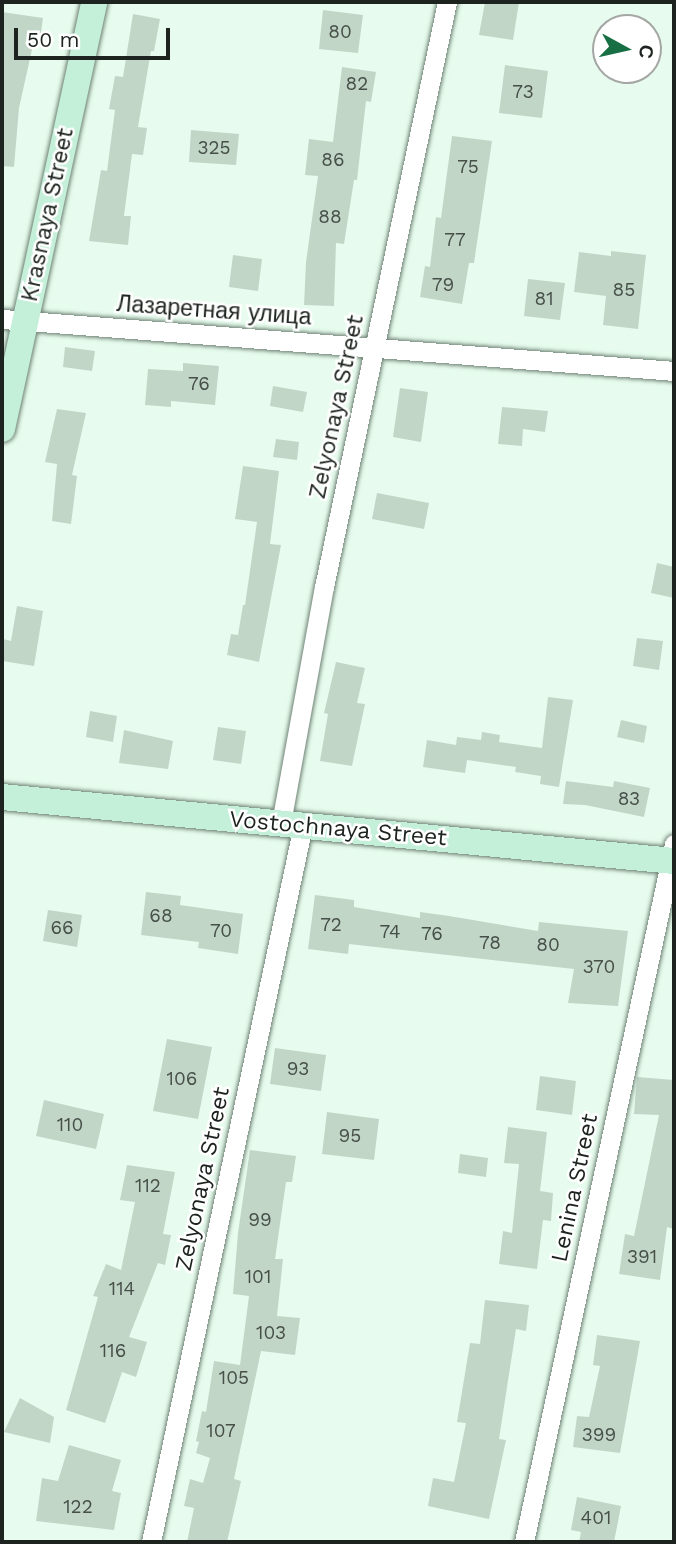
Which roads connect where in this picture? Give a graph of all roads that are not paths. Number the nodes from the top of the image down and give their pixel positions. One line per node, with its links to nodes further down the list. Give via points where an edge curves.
1 (94, 2): 3 (street, Krasnaya Street)
2 (447, 2): 4 (street, Zelyonaya Street)
3 (13, 321): 4 (street, Лазаретная улица); 6 (street, Krasnaya Street)
4 (375, 346): 5 (street, Лазаретная улица); 8 (street, Zelyonaya Street, via 324,587)
5 (674, 371)
6 (2, 429)
7 (2, 797): 8 (street, Vostochnaya Street)
8 (292, 824): 9 (street, Vostochnaya Street); 10 (street, Zelyonaya Street)
9 (673, 855): 11 (street, Lenina Street)
10 (150, 1542)
11 (524, 1542)

